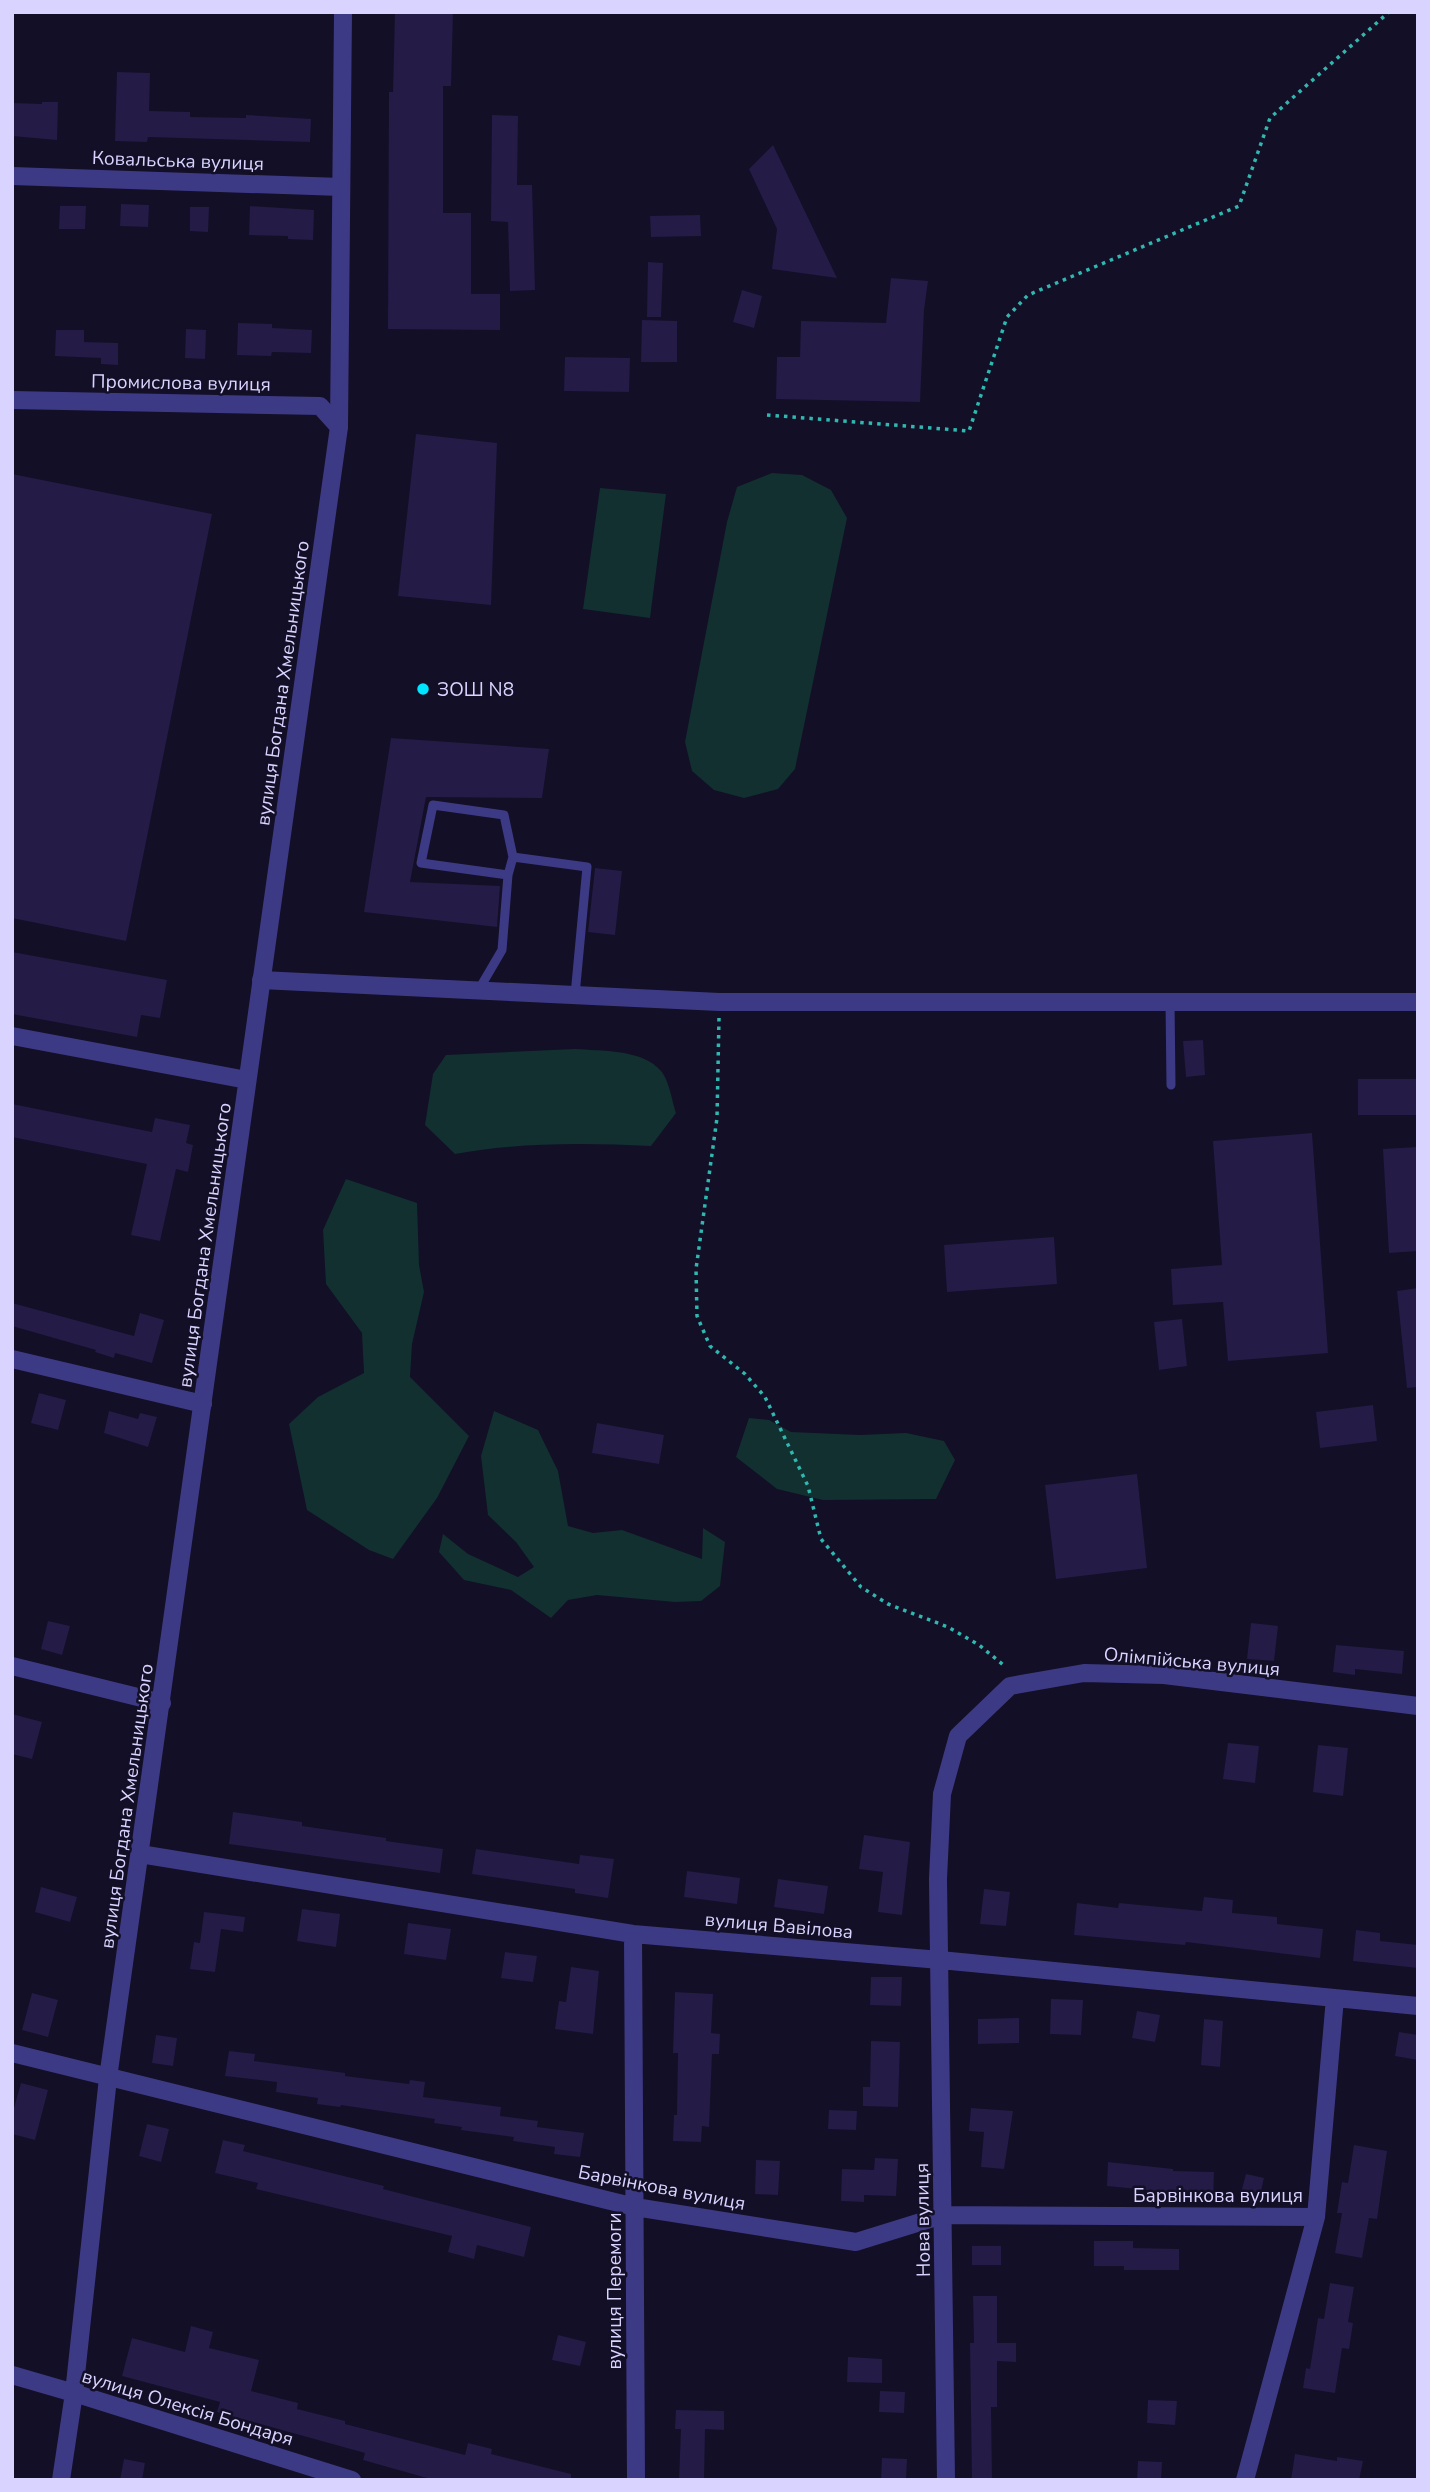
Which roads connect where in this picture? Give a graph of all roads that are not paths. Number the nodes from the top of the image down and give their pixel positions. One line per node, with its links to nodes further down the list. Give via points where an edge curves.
1 (343, 12): 3 (street, вулиця Богдана Хмельницького)
2 (12, 176): 3 (street, Ковальська вулиця)
3 (341, 187): 5 (street, вулиця Богдана Хмельницького)
4 (12, 400): 5 (street, Промислова вулиця, via 320,406)
5 (339, 427): 8 (street, вулиця Богдана Хмельницького)
6 (513, 857): 7 (lane); 7 (lane, via 504,815 433,805 422,863); 10 (lane, via 587,867)
7 (508, 875): 9 (lane, via 502,950)
8 (261, 981): 9 (street); 14 (street, вулиця Богдана Хмельницького)
9 (478, 991): 10 (street)
10 (575, 995): 11 (street, via 719,1002)
11 (1170, 1002): 12 (street); 15 (lane)
12 (1418, 1002)
13 (12, 1036): 14 (street)
14 (247, 1080): 17 (street, вулиця Богдана Хмельницького)
15 (1171, 1086)
16 (12, 1359): 17 (street)
17 (203, 1404): 19 (street, вулиця Богдана Хмельницького)
18 (12, 1666): 19 (street)
19 (162, 1703): 21 (street, вулиця Богдана Хмельницького)
20 (1418, 1706): 23 (street, Олімпійська вулиця, via 1164,1675 1084,1673 1010,1686 958,1736 942,1794)
21 (140, 1854): 22 (street, вулиця Вавілова); 27 (street, вулиця Богдана Хмельницького)
22 (633, 1934): 23 (street, вулиця Вавілова); 28 (street, вулиця Перемоги)
23 (940, 1960): 24 (street, вулиця Вавілова); 29 (street, Нова вулиця)
24 (1335, 1998): 25 (street, вулиця Вавілова); 30 (street)
25 (1418, 2006)
26 (12, 2053): 27 (street, Барвінкова вулиця)
27 (108, 2078): 28 (street, Барвінкова вулиця); 32 (street, вулиця Богдана Хмельницького)
28 (635, 2207): 29 (street, Барвінкова вулиця, via 856,2242); 35 (street, вулиця Перемоги)
29 (943, 2216): 30 (street, Барвінкова вулиця); 36 (street, Нова вулиця)
30 (1316, 2217): 37 (street)
31 (12, 2375): 32 (street, вулиця Олексія Бондаря)
32 (74, 2393): 33 (street, вулиця Богдана Хмельницького); 34 (street, вулиця Олексія Бондаря)
33 (61, 2480)
34 (352, 2480)
35 (636, 2480)
36 (946, 2480)
37 (1245, 2480)

